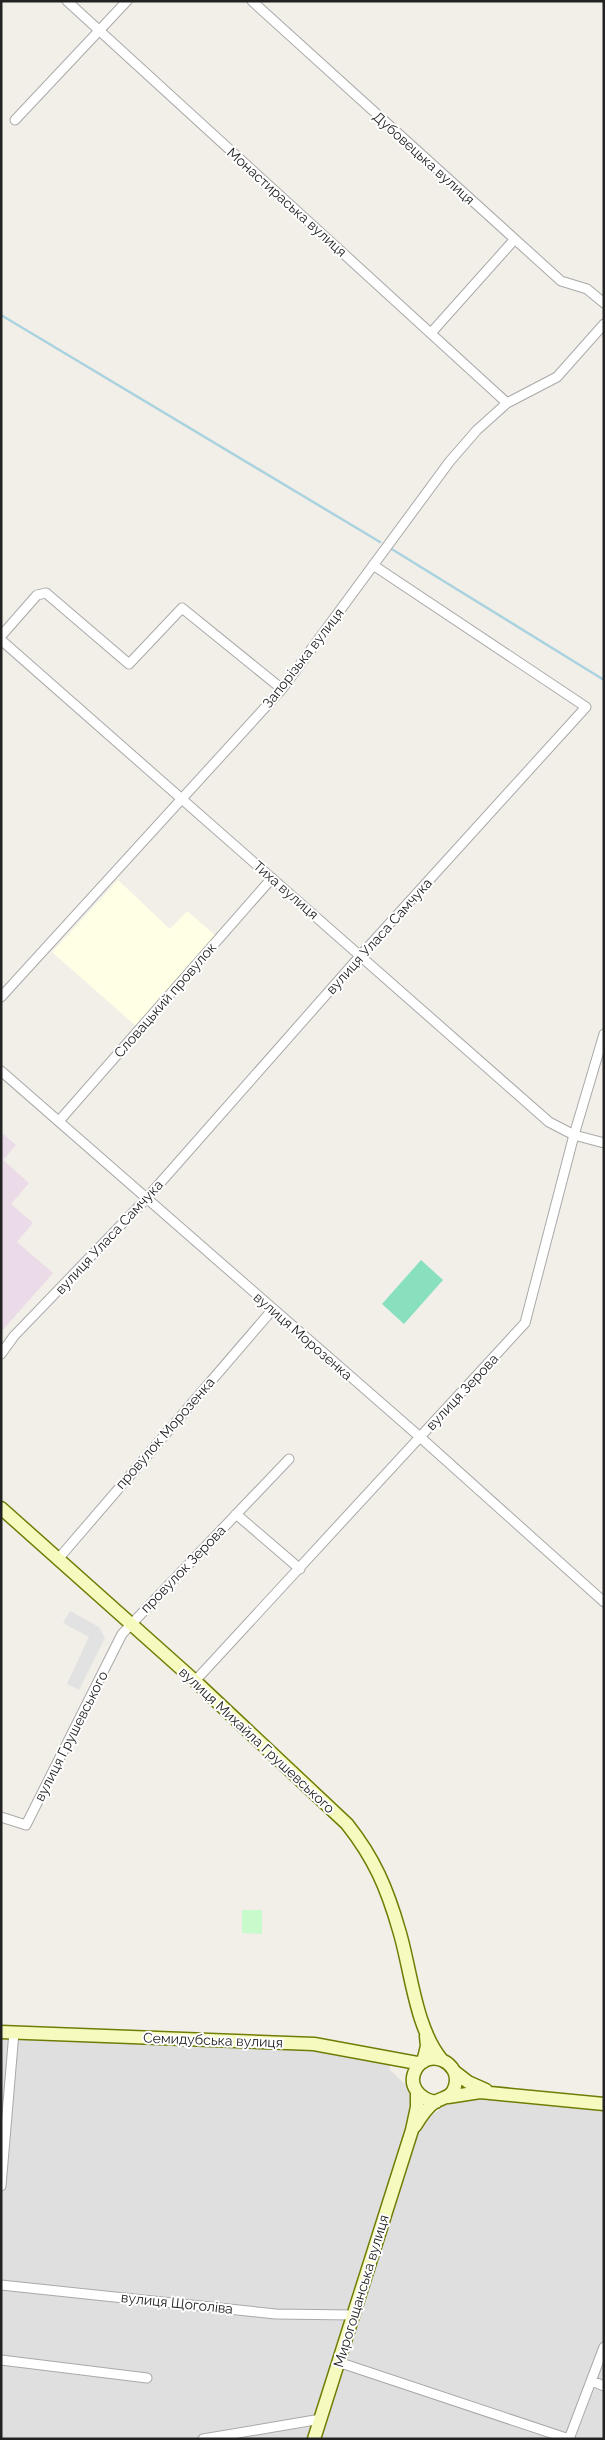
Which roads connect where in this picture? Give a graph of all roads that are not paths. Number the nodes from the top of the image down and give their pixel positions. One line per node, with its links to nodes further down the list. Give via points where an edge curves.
1 (67, 1): 4 (street, Монастираська вулиця)
2 (127, 1): 4 (street)
3 (252, 1): 6 (street, Дубовецька вулиця)
4 (99, 31): 5 (street); 9 (street, Монастираська вулиця)
5 (15, 120)
6 (514, 240): 7 (street, Дубовецька вулиця, via 561,281 587,289); 9 (street)
7 (604, 303)
8 (604, 324): 10 (street, Запорізька вулиця, via 557,377)
9 (431, 332): 10 (street, Монастираська вулиця)
10 (507, 403): 11 (street, Запорізька вулиця, via 450,461)
11 (373, 566): 14 (street, Запорізька вулиця); 17 (street, вулиця Уласа Самчука, via 586,707)
12 (1, 636): 14 (street, via 37,595 46,593 129,664 182,608)
13 (1, 640): 15 (street, Тиха вулиця)
14 (282, 689): 15 (street, Запорізька вулиця)
15 (182, 797): 16 (street, Тиха вулиця); 18 (street, Запорізька вулиця)
16 (272, 878): 17 (street, Тиха вулиця); 21 (street, Словацький провулок)
17 (361, 955): 22 (street, Тиха вулиця, via 549,1122); 24 (street, вулиця Уласа Самчука)
18 (1, 997)
19 (604, 1034): 22 (street, вулиця Зерова)
20 (1, 1071): 21 (street, вулиця Морозенка)
21 (59, 1121): 24 (street, вулиця Морозенка)
22 (574, 1135): 23 (street, Тиха вулиця); 27 (street, вулиця Зерова, via 525,1323)
23 (604, 1143)
24 (146, 1199): 25 (street, вулиця Морозенка); 26 (street, вулиця Уласа Самчука, via 14,1336)
25 (273, 1309): 27 (street, вулиця Морозенка); 31 (street, провулок Морозенка)
26 (1, 1354)
27 (420, 1438): 32 (street, вулиця Зерова); 33 (street, вулиця Морозенка)
28 (289, 1458): 30 (street, провулок Зерова)
29 (1, 1508): 31 (main road, вулиця Михайла Грушевського)
30 (236, 1514): 32 (street, провулок Зерова); 34 (street, провулок Зерова)
31 (59, 1558): 34 (main road, вулиця Михайла Грушевського)
32 (300, 1569): 35 (street, вулиця Зерова)
33 (604, 1602)
34 (130, 1625): 35 (main road, вулиця Михайла Грушевського); 36 (street, вулиця Грушевського, via 122,1634 26,1825)
35 (195, 1681): 37 (main road, вулиця Михайла Грушевського, via 347,1824 367,1850 399,1929)
36 (1, 1817)
37 (425, 2029): 40 (main road, вулиця Михайла Грушевського); 41 (main road, вулиця Михайла Грушевського, via 427,2046)
38 (8, 2032): 39 (main road, Семидубська вулиця, via 314,2044); 49 (street)
39 (392, 2060): 41 (main road, Семидубська вулиця); 43 (main road)
40 (442, 2060): 41 (main road, via 436,2058); 42 (main road)
41 (423, 2062): 43 (main road, via 415,2070)
42 (455, 2072): 44 (main road); 45 (main road, via 456,2085)
43 (415, 2087): 46 (main road, via 428,2101); 48 (main road, via 417,2107)
44 (493, 2093): 45 (main road, via 466,2092); 47 (main road)
45 (448, 2097): 46 (main road)
46 (436, 2102): 48 (main road)
47 (604, 2104)
48 (412, 2130): 51 (main road, Мирогощанська вулиця)
49 (1, 2186)
50 (1, 2285): 51 (street, вулиця Щоголіва, via 276,2314)
51 (353, 2315): 54 (main road, Мирогощанська вулиця)
52 (604, 2347): 56 (street)
53 (1, 2360): 55 (street)
54 (338, 2362): 58 (main road, Мирогощанська вулиця); 61 (street)
55 (147, 2378)
56 (592, 2381): 57 (street); 61 (street)
57 (604, 2386)
58 (321, 2419): 59 (street); 60 (main road, Мирогощанська вулиця)
59 (203, 2439)
60 (314, 2439)
61 (569, 2439)

